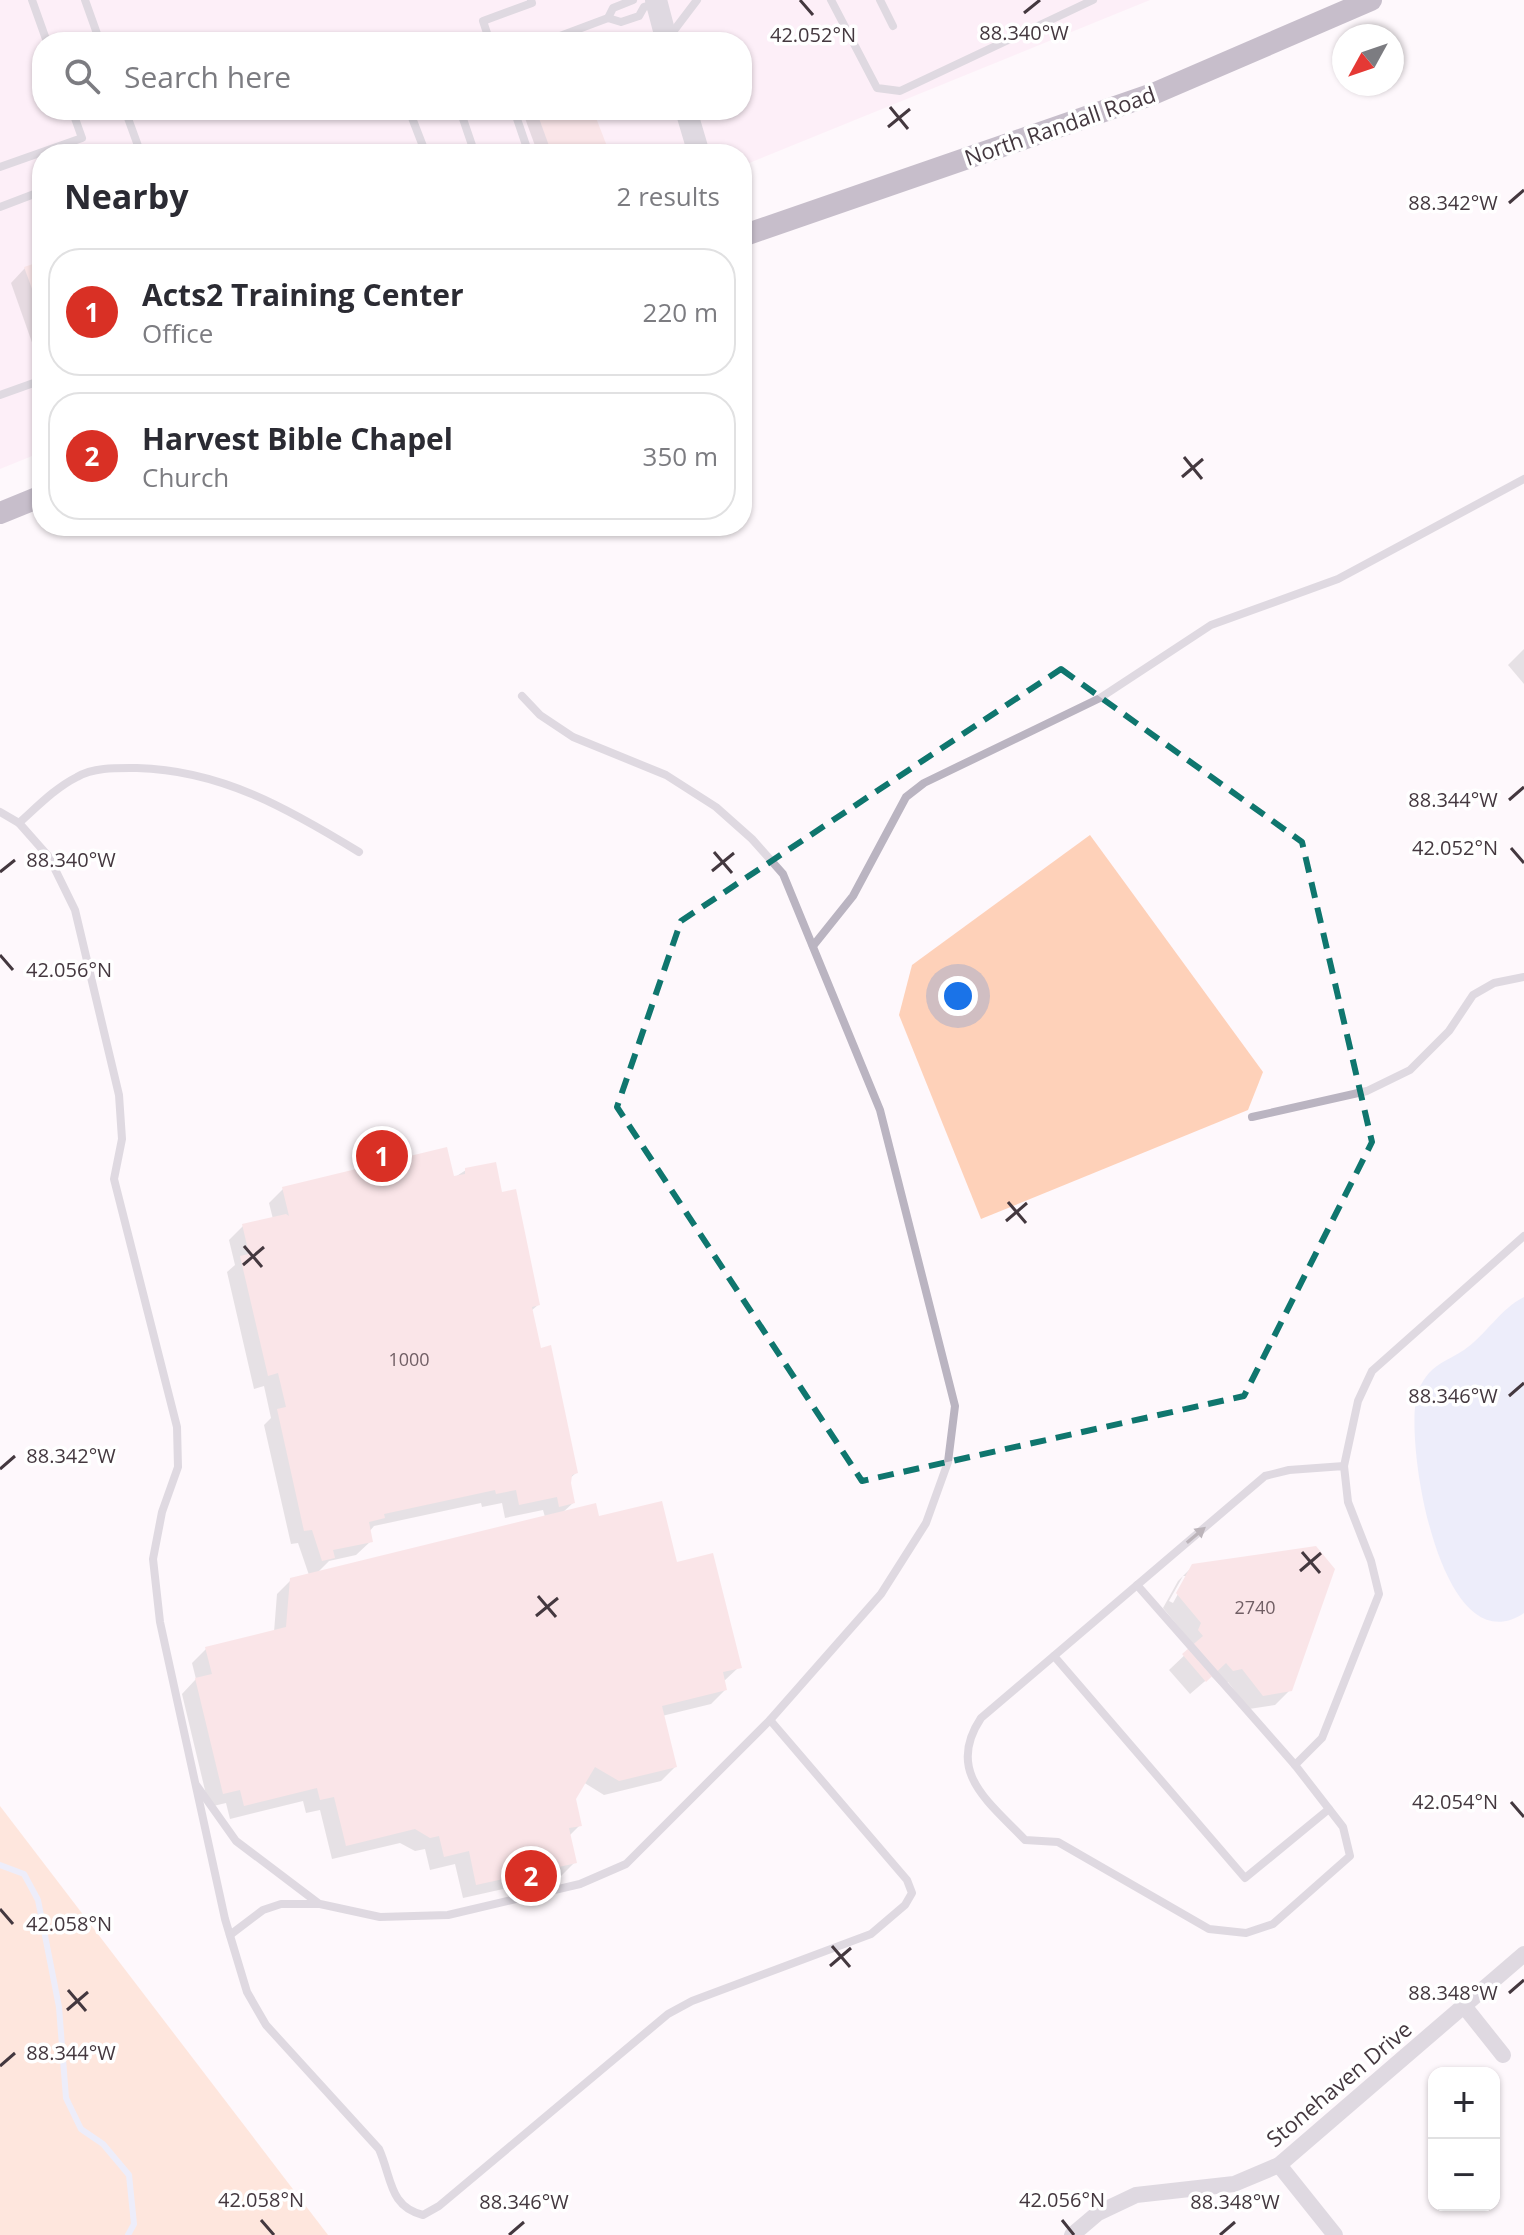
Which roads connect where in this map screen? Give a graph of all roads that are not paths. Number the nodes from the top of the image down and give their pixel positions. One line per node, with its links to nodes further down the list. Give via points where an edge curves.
1 (32, 0): 12 (lane)
2 (85, 0): 13 (lane)
3 (531, 0): 14 (lane, via 483,21)
4 (697, 0): 17 (lane)
5 (831, 0): 7 (lane, via 877,88 900,91)
6 (880, 0): 11 (lane)
7 (1093, 0)
8 (1371, 0): 34 (main road, North Randall Road, via 1153,94)
9 (645, 2): 10 (lane, via 613,8); 10 (lane, via 639,16 621,22); 16 (street)
10 (608, 18): 15 (lane)
11 (893, 26)
12 (43, 32)
13 (96, 32)
14 (487, 32)
15 (571, 32)
16 (662, 32)
17 (674, 32)
18 (76, 120): 24 (lane, via 82,138)
19 (128, 120): 25 (lane)
20 (413, 120): 26 (lane)
21 (463, 120): 27 (lane)
22 (517, 120): 28 (lane)
23 (689, 120): 29 (street)
24 (65, 144)
25 (137, 144)
26 (422, 144)
27 (472, 144)
28 (526, 144)
29 (696, 144)
30 (32, 156): 31 (lane)
31 (0, 167)
32 (32, 195): 33 (lane)
33 (0, 207)
34 (752, 233)
35 (32, 384): 36 (lane)
36 (0, 395)
37 (1524, 479): 44 (lane, via 1338,579 1211,625 1100,698 924,783 906,797 853,896)
38 (32, 500): 39 (main road)
39 (0, 513)
40 (522, 696): 44 (lane, via 573,737 666,775 716,807 783,874)
41 (0, 812): 42 (lane)
42 (19, 823): 43 (lane, via 79,775 114,767 146,768 212,778 285,807); 53 (lane, via 49,857 75,910 119,1095 122,1139 114,1179 177,1427 178,1467 153,1559 160,1622)
43 (359, 852)
44 (813, 946): 51 (lane, via 880,1110 955,1406 948,1462 926,1523 881,1594)
45 (1524, 977): 46 (lane, via 1494,983 1473,995 1449,1031 1410,1070 1367,1091)
46 (1252, 1117)
47 (1524, 1236): 48 (lane, via 1372,1371 1358,1401)
48 (1344, 1466): 49 (lane, one-way to 48, via 1265,1476); 52 (lane, via 1348,1502 1379,1594 1322,1738)
49 (1137, 1585): 50 (lane); 52 (lane)
50 (1054, 1656): 54 (lane, via 1245,1878); 54 (lane, via 981,1718 968,1738 966,1765 976,1788 1025,1840 1058,1842 1209,1929 1246,1933 1273,1924 1350,1856 1343,1827)
51 (770, 1720): 55 (lane, via 626,1864 580,1884 448,1915 380,1917); 56 (lane, via 907,1880 912,1893 905,1905 871,1934 668,2014 423,2215 406,2211 394,2196 379,2149 266,2025 247,1992)
52 (1295, 1765): 54 (lane)
53 (194, 1782): 55 (lane, via 236,1841); 56 (lane)
54 (1329, 1809)
55 (320, 1904): 56 (lane, via 281,1904 263,1910)
56 (230, 1935)
57 (1524, 1954): 58 (street, Stonehaven Drive)
58 (1464, 2006): 59 (street); 60 (street, Stonehaven Drive)
59 (1503, 2055)
60 (1279, 2165): 61 (street, Stonehaven Drive, via 1234,2184 1136,2195 1098,2213); 62 (street)
61 (1072, 2235)
62 (1335, 2235)

